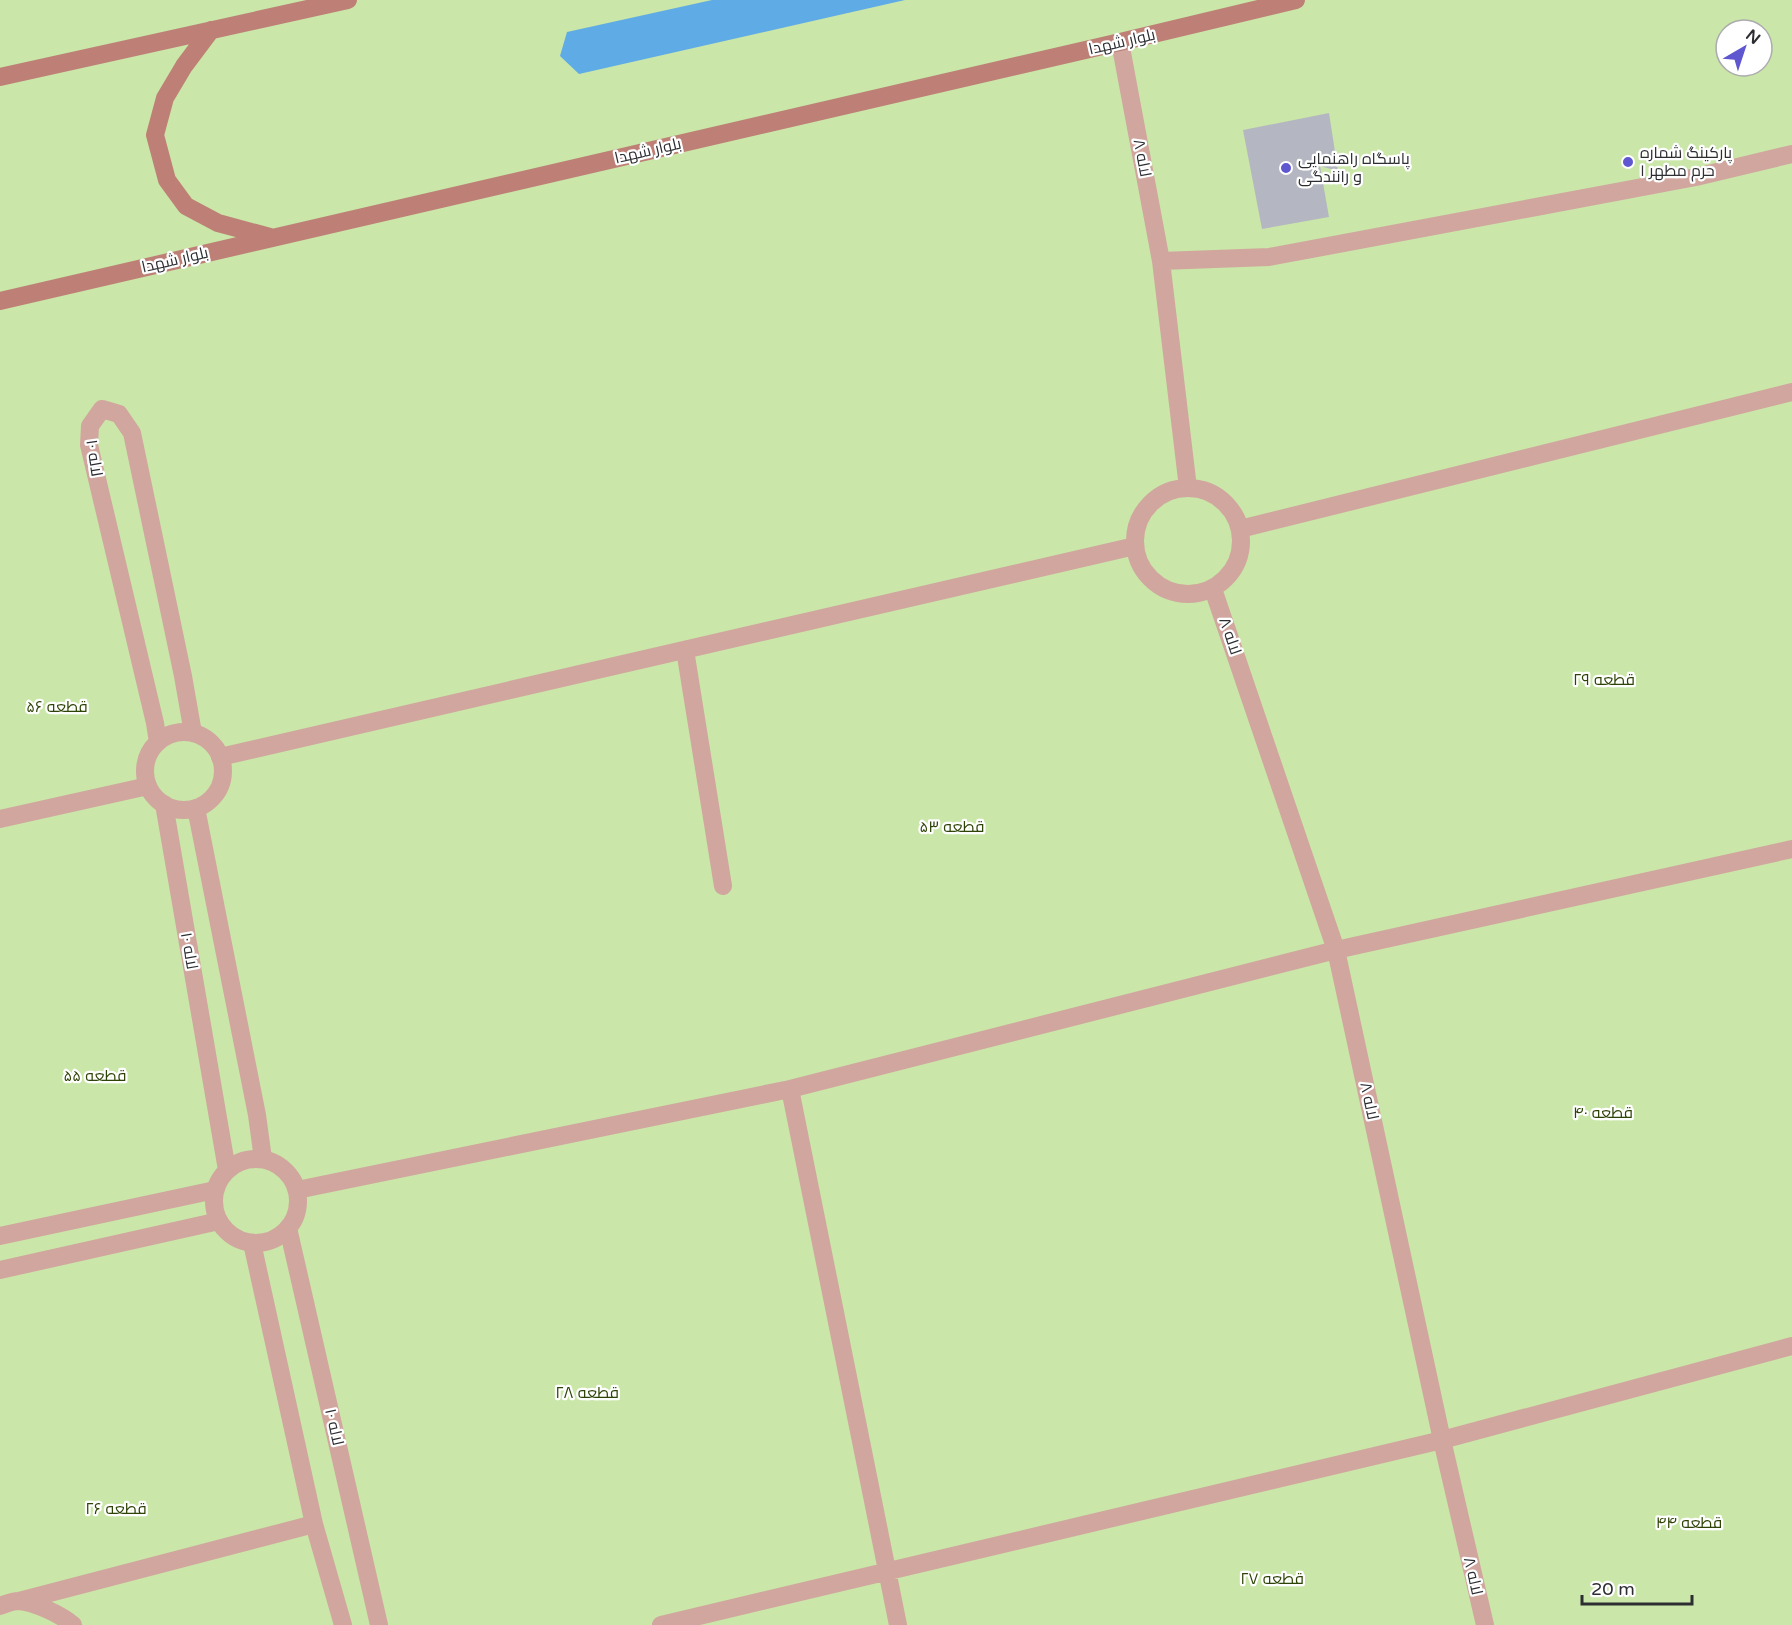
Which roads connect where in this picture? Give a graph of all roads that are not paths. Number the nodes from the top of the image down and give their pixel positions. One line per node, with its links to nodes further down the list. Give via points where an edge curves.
1 (348, 0): 3 (street)
2 (1296, 0): 4 (street, بلوار شهدا)
3 (211, 30): 5 (street); 7 (street, via 165,98 155,135 167,180 186,206 218,223)
4 (1120, 42): 7 (street, بلوار شهدا); 8 (street, لاله ۸)
5 (0, 77)
6 (1792, 154): 8 (street, via 1685,179 1269,257)
7 (273, 238): 9 (street, بلوار شهدا)
8 (1161, 261): 11 (street, لاله ۸)
9 (0, 301)
10 (1792, 392): 12 (street)
11 (1188, 488): 12 (street, via 1206,491 1222,500); 13 (street, via 1155,499 1143,512 1136,528)
12 (1240, 529): 14 (street, via 1237,563)
13 (1135, 546): 14 (street, via 1139,563 1163,589 1179,594); 15 (street)
14 (1214, 589): 25 (street, لاله ۸)
15 (685, 650): 18 (street); 24 (street)
16 (193, 733): 17 (street, via 174,733); 17 (street, لاله ۱۰, via 132,433 119,414 102,409 90,426 89,445); 18 (street, via 213,746)
17 (158, 742): 19 (street, via 146,762)
18 (220, 757): 21 (street, via 221,782 216,793)
19 (148, 786): 20 (street); 22 (street)
20 (164, 804): 21 (street, via 185,810); 28 (street, لاله ۱۰)
21 (196, 808): 27 (street, via 257,1115)
22 (0, 819)
23 (1792, 849): 25 (street)
24 (723, 886)
25 (1336, 950): 26 (street); 37 (street, لاله ۸)
26 (790, 1089): 30 (street); 39 (street)
27 (262, 1159): 28 (street, via 249,1159); 30 (street, via 284,1169)
28 (227, 1170): 29 (street)
29 (215, 1190): 31 (street); 33 (street)
30 (297, 1190): 32 (street, via 296,1216)
31 (219, 1221): 34 (street, via 227,1232); 35 (street)
32 (288, 1228): 34 (street, via 266,1242); 43 (street, لاله ۱۰)
33 (0, 1236)
34 (252, 1243): 38 (street)
35 (0, 1270)
36 (1792, 1346): 37 (street)
37 (1442, 1440): 39 (street); 46 (street, لاله ۸)
38 (314, 1524): 40 (street); 42 (street)
39 (887, 1572): 44 (street); 45 (street)
40 (5, 1604): 41 (street, via 45,1608)
41 (73, 1625)
42 (343, 1625)
43 (379, 1625)
44 (662, 1625)
45 (898, 1625)
46 (1485, 1625)

